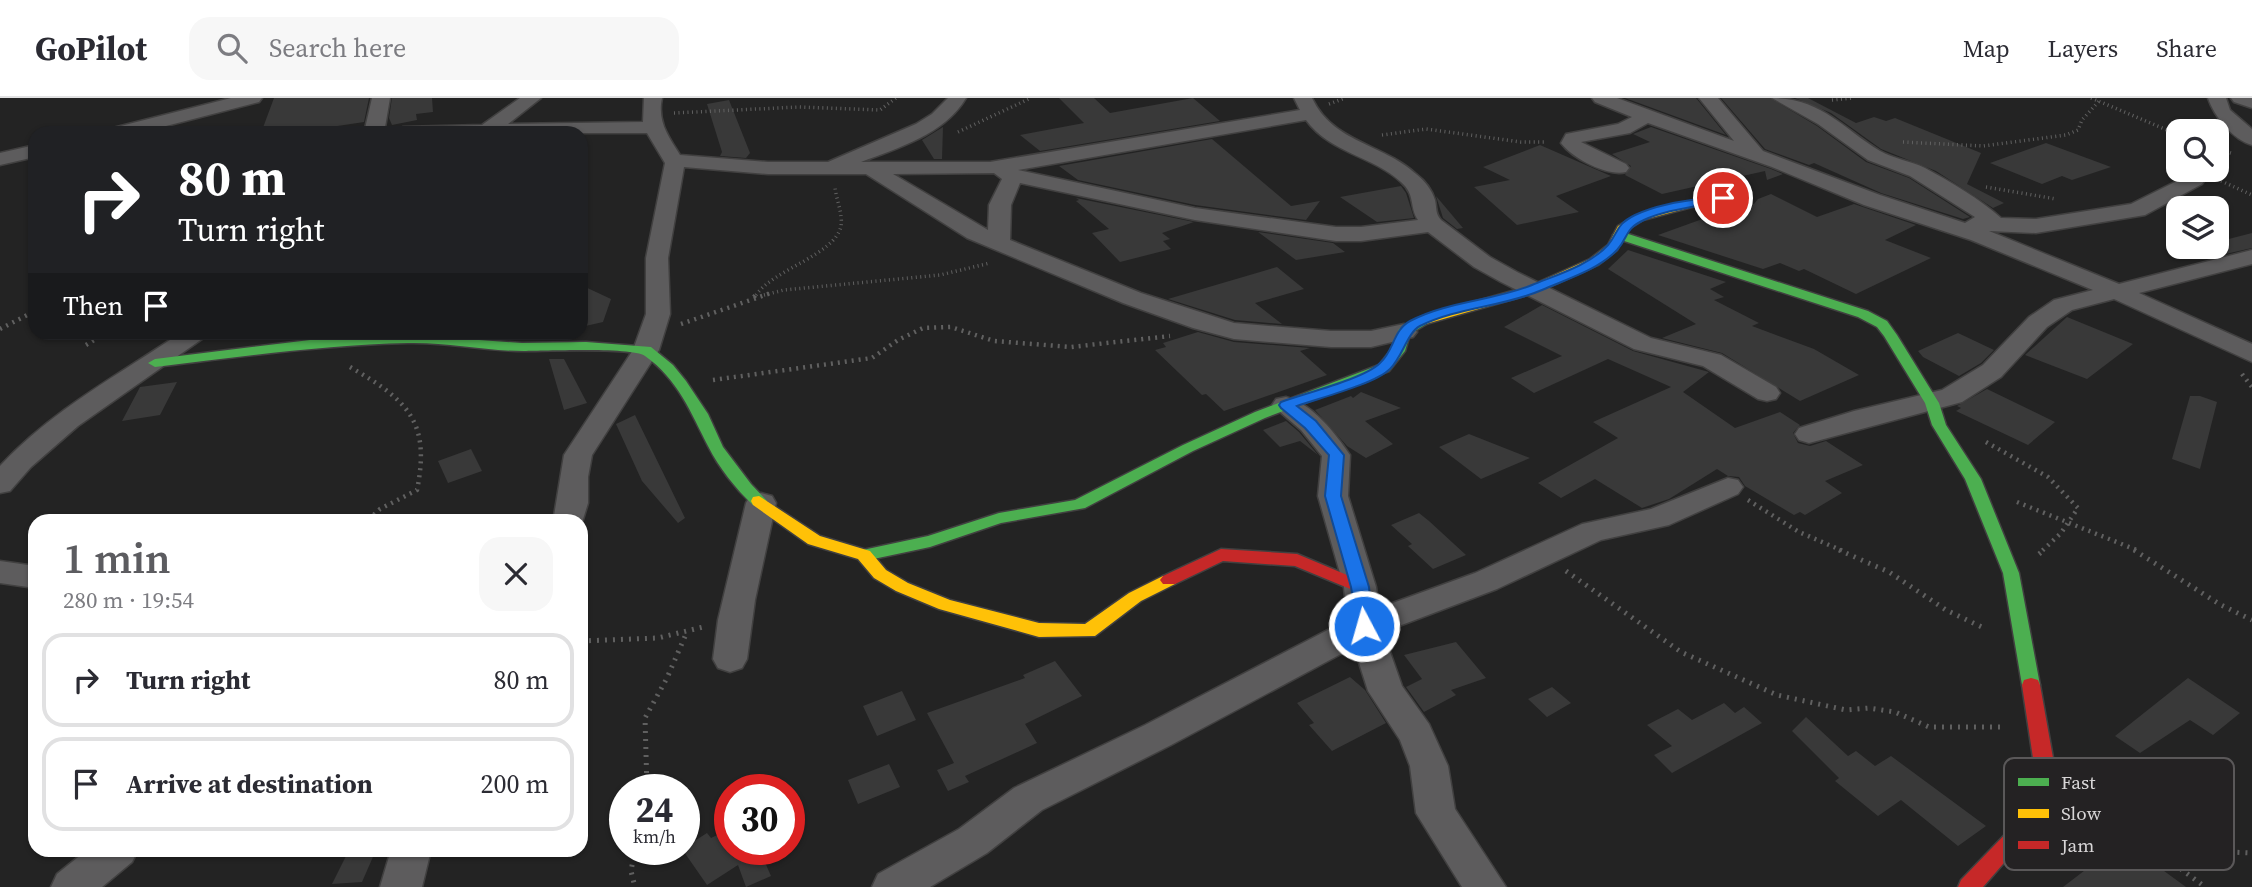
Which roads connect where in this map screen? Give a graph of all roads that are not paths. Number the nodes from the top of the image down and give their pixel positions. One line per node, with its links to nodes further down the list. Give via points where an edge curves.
1 (253, 98): 14 (street)
2 (381, 98): 15 (street)
3 (532, 98): 16 (street)
4 (957, 98): 25 (street, via 955,107 935,122)
5 (1601, 98): 11 (street)
6 (1708, 98): 20 (street)
7 (1781, 98): 32 (street, via 1825,120 1875,156 1917,173)
8 (2239, 98): 9 (street)
9 (2252, 102)
10 (1307, 106): 23 (street, via 1163,141); 31 (street, via 1337,139 1372,155 1418,186 1426,204 1425,215)
11 (1642, 109): 20 (street); 24 (street, via 1623,129 1572,140 1577,149)
12 (2217, 113): 18 (street)
13 (652, 114): 17 (street, via 621,126); 22 (street)
14 (143, 126)
15 (375, 126)
16 (493, 126)
17 (588, 127)
18 (2252, 139)
19 (28, 153): 21 (street)
20 (1756, 155): 30 (street)
21 (0, 159)
22 (673, 160): 25 (street); 43 (street, via 657,258 658,314)
23 (990, 168): 26 (street); 27 (street)
24 (1619, 168)
25 (832, 169): 26 (street)
26 (871, 169): 34 (street, via 960,225)
27 (1013, 176): 31 (street, via 1195,214 1336,234); 34 (street, via 1000,205)
28 (2191, 182): 32 (street, via 2137,210 2036,226)
29 (1743, 195): 33 (street, via 1659,210 1622,228)
30 (1937, 221): 32 (street); 37 (street)
31 (1433, 225): 36 (street, via 1482,262)
32 (1997, 226)
33 (1619, 235): 36 (street, via 1613,247 1594,262); 48 (street, via 1882,324)
34 (1009, 246): 38 (street, via 1132,298 1219,327 1331,339 1371,339)
35 (2252, 257): 37 (street)
36 (1534, 289): 38 (street, via 1450,311); 47 (street, via 1643,344 1712,360)
37 (2114, 290): 42 (street); 48 (street, via 2063,304 2038,322 1992,371 1952,396)
38 (1404, 332): 49 (street, via 1398,351 1384,368)
39 (188, 340): 46 (street)
40 (391, 340): 46 (street, via 310,344)
41 (425, 340): 43 (street, via 522,347)
42 (2224, 341): 44 (street); 45 (street)
43 (649, 342): 53 (street, via 701,414 716,448); 54 (street, via 578,455)
44 (2252, 346)
45 (2252, 354)
46 (155, 363): 51 (street, via 85,407)
47 (1767, 393)
48 (1931, 403): 50 (street); 61 (street, via 1939,425 1973,479 2011,573)
49 (1286, 405): 55 (street, via 1079,504 999,518 930,541); 58 (street, via 1311,424 1336,455 1333,496)
50 (1809, 434)
51 (0, 484)
52 (1728, 487): 59 (street, via 1658,518 1593,531 1486,580)
53 (761, 503): 55 (street, via 814,540); 60 (street, via 733,616)
54 (570, 514)
55 (864, 555): 58 (street, via 880,574 902,587 945,605 1039,630 1089,631 1135,597 1221,555 1297,560)
56 (0, 572): 57 (street)
57 (28, 576)
58 (1360, 587): 59 (street)
59 (1364, 626): 67 (street, via 1028,799 973,841); 68 (street, via 1387,691 1416,734 1429,766 1436,813)
60 (730, 659)
61 (2043, 758)
62 (2004, 850): 69 (street)
63 (109, 857): 65 (street)
64 (409, 857): 66 (street)
65 (72, 887)
66 (401, 887)
67 (893, 887)
68 (1485, 887)
69 (1969, 887)

